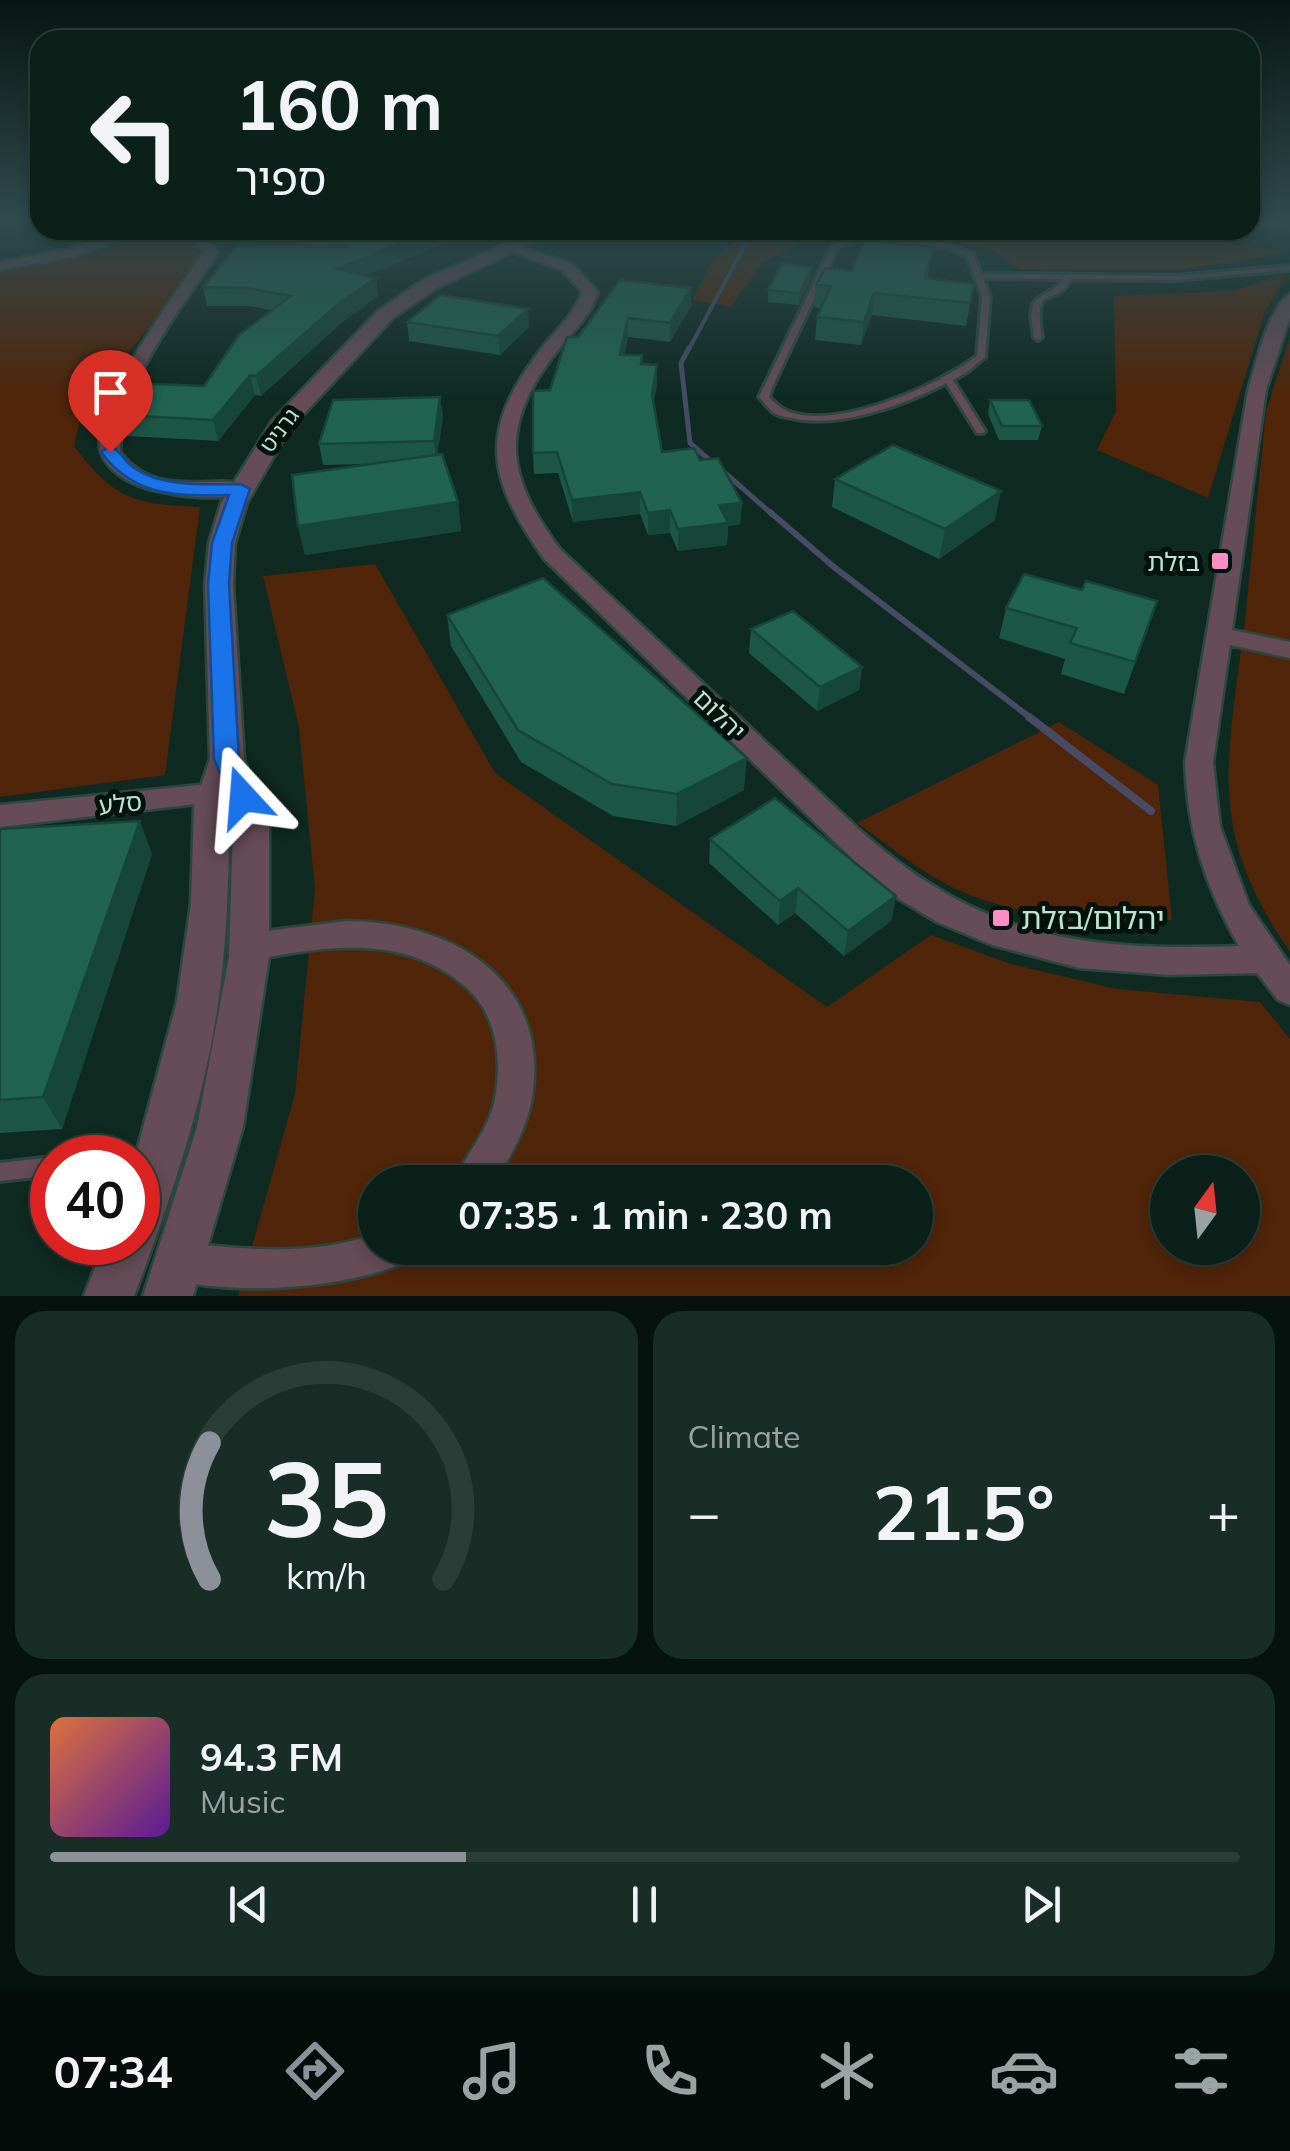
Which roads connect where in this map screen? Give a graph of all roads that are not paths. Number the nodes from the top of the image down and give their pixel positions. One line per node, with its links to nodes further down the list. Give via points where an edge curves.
1 (193, 279): 11 (street, via 143,354 111,424 110,452 126,472 155,484)
2 (441, 279): 11 (street, גרניט, via 379,320 280,426)
3 (582, 279): 17 (street, יהלום, via 590,292 583,310 538,364 506,419 502,439 517,507 552,554 854,842 950,914 1003,936 1121,962)
4 (820, 279): 9 (lane, via 764,397 770,408 782,415 846,416)
5 (979, 279): 9 (lane, via 986,297 981,357)
6 (1067, 279): 8 (lane, via 1033,307)
7 (1290, 298): 12 (street, via 1257,390)
8 (1038, 336)
9 (948, 380): 10 (lane)
10 (980, 431)
11 (240, 489): 14 (street, גרניט, via 219,563)
12 (1217, 635): 13 (street); 17 (street, via 1201,737 1202,818 1220,882)
13 (1290, 650)
14 (227, 781): 15 (street, סלע); 16 (street, via 250,826); 19 (street)
15 (0, 816)
16 (250, 947): 19 (street, via 233,1066); 20 (street, via 381,935 448,953 474,970 510,1021 516,1056 513,1100)
17 (1264, 959): 18 (street)
18 (1290, 990)
19 (177, 1152): 23 (street); 26 (street)
20 (484, 1165)
21 (30, 1169): 22 (lane)
22 (0, 1172)
23 (160, 1182)
24 (358, 1258): 26 (street)
25 (121, 1265): 27 (street)
26 (174, 1280)
27 (109, 1296)

